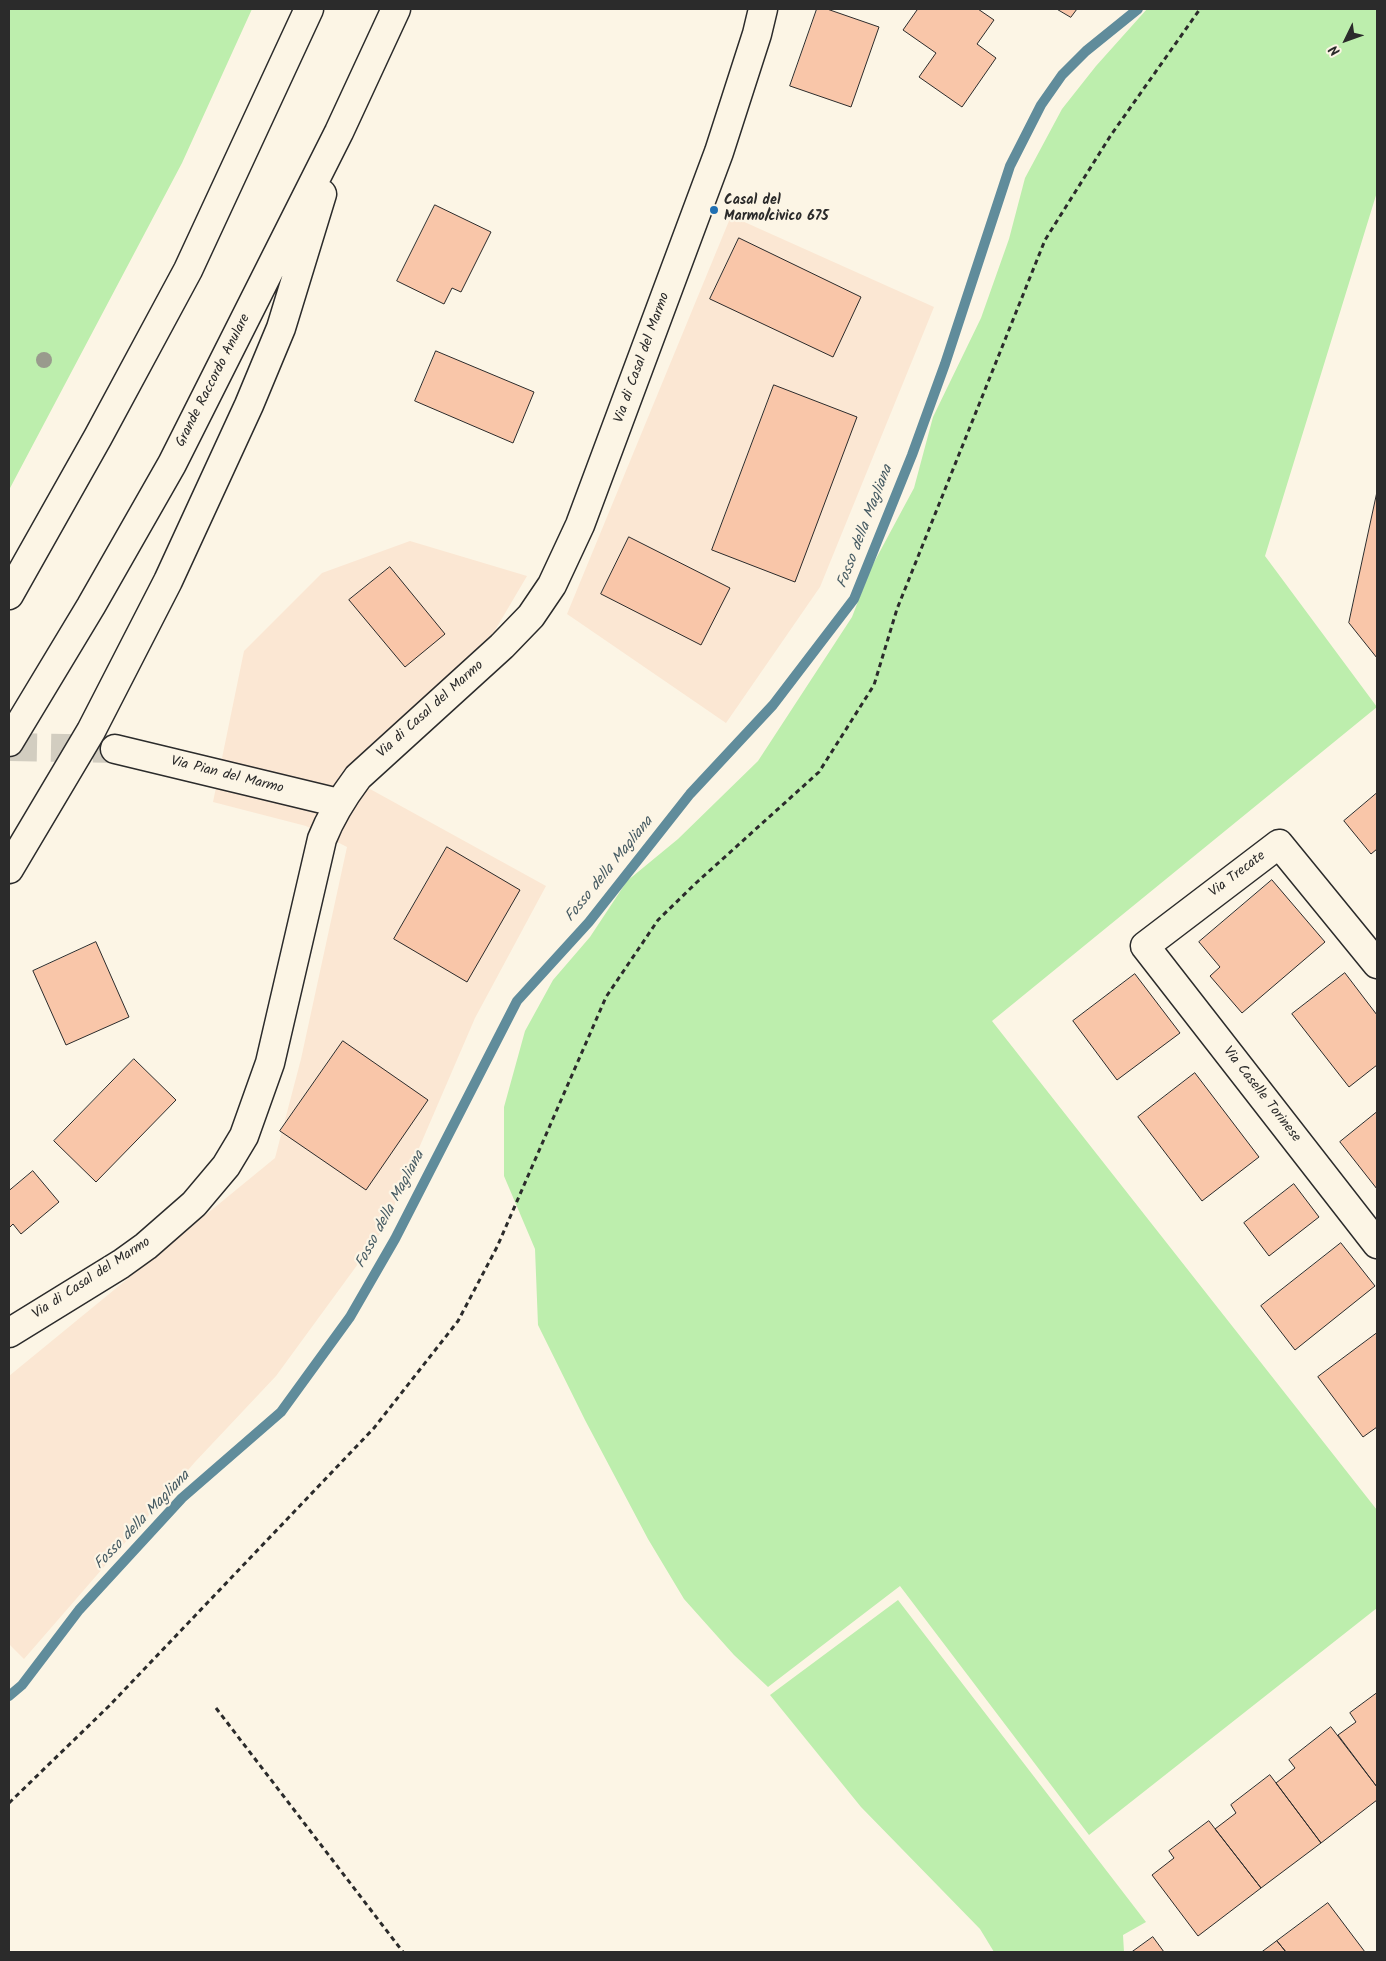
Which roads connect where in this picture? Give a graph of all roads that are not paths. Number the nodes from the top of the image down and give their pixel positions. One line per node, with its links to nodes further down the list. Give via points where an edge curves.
1 (309, 9): 5 (main road, via 188,270)
2 (396, 9): 4 (main road, Grande Raccordo Anulare)
3 (763, 9): 8 (main road, Via di Casal del Marmo, via 720,152 580,525 552,585 516,632 358,777)
4 (339, 132): 6 (main road, Grande Raccordo Anulare, via 172,464); 9 (main road, via 281,328 249,405 168,581 90,731)
5 (9, 595)
6 (9, 742)
7 (114, 749): 8 (main road, Via Pian del Marmo)
8 (339, 803): 13 (main road, Via di Casal del Marmo, via 322,839 270,1062 244,1136 226,1166 194,1204 146,1246)
9 (9, 869)
10 (1146, 946): 11 (main road, Via Trecate, via 1279,844); 12 (main road, Via Caselle Torinese)
11 (1377, 964)
12 (1377, 1244)
13 (9, 1333)

